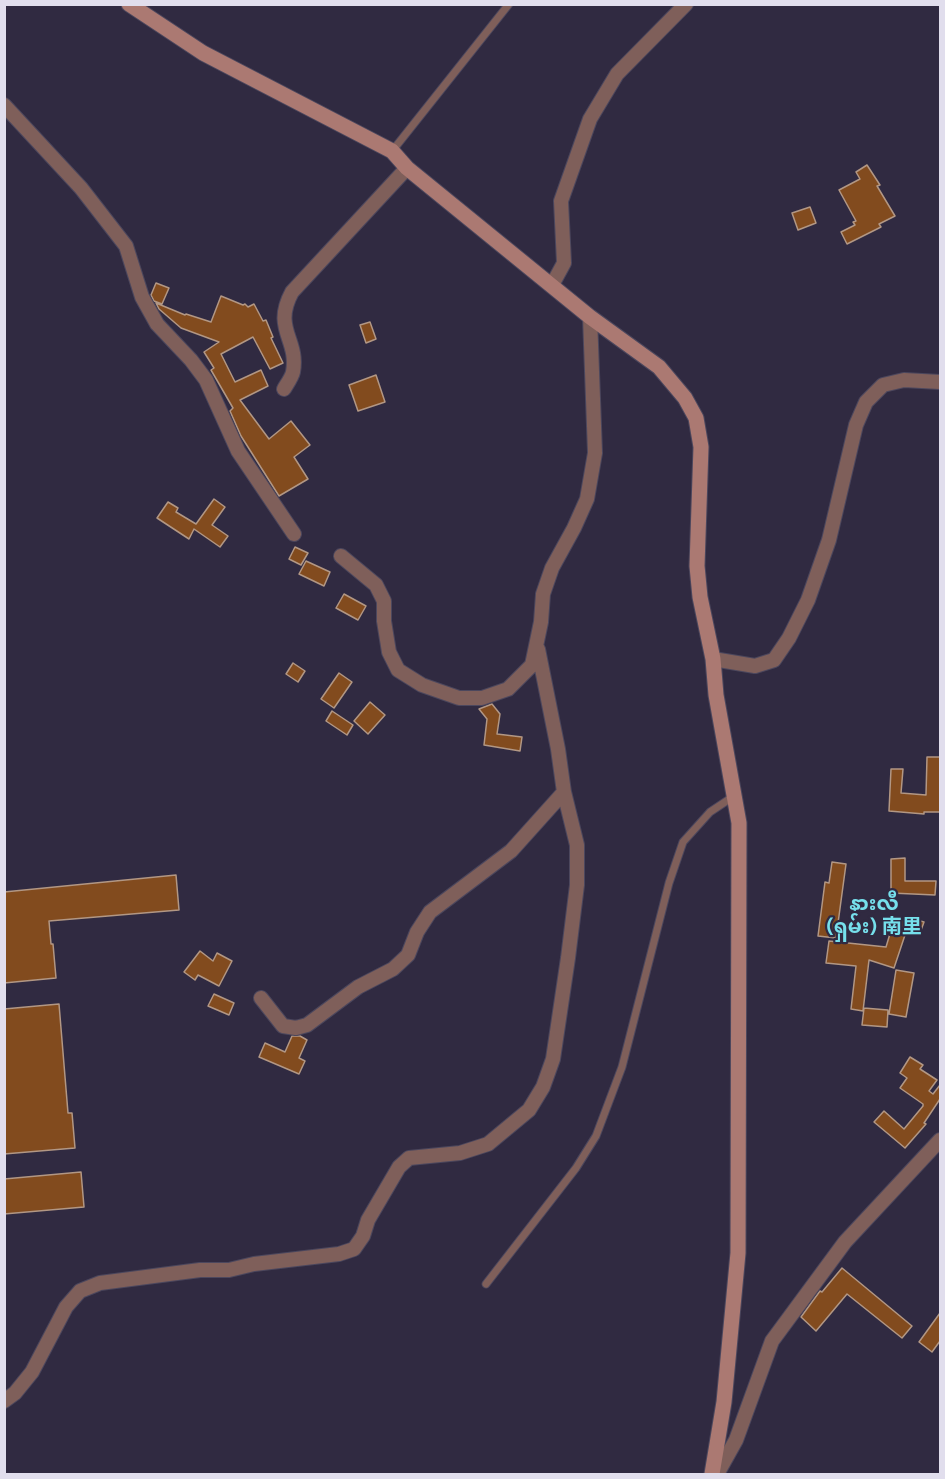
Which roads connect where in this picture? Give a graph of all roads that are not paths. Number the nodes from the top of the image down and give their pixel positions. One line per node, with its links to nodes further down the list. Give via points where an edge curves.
1 (129, 4): 5 (main road, via 203,53)
2 (509, 4): 5 (lane)
3 (686, 4): 7 (street, via 617,74 590,119 561,201 564,263)
4 (4, 105): 11 (street, via 81,188 126,246 142,297 158,324 206,380 238,451)
5 (392, 151): 6 (main road)
6 (407, 168): 7 (main road); 10 (street, via 292,292 283,317 293,373)
7 (552, 285): 8 (main road)
8 (590, 316): 13 (street, via 595,453 587,500 543,594); 14 (main road, via 659,367 696,418 701,447 697,566)
9 (940, 382): 14 (street, via 904,380 884,386 866,402 856,425 829,540 808,600 774,660 755,666)
10 (284, 389)
11 (294, 534)
12 (341, 556): 13 (street, via 376,585 384,601 389,652 398,670 422,685 459,698 482,698 508,689 532,665)
13 (537, 645): 15 (street)
14 (713, 659): 16 (main road)
15 (564, 792): 17 (street, via 511,851 430,912 408,955 393,969 358,987 307,1026 283,1026); 20 (street, via 578,845 577,885 553,1059 529,1110 488,1144 460,1153 409,1158 399,1167 354,1249 229,1270 100,1283 80,1291 66,1307 32,1372)
16 (734, 795): 19 (lane, via 710,812 683,842 622,1067 597,1136); 21 (main road, via 739,823 738,1253 724,1402)
17 (261, 998)
18 (940, 1140): 22 (street, via 845,1242 772,1341 736,1440)
19 (486, 1284)
20 (4, 1401)
21 (712, 1474)
22 (717, 1474)

